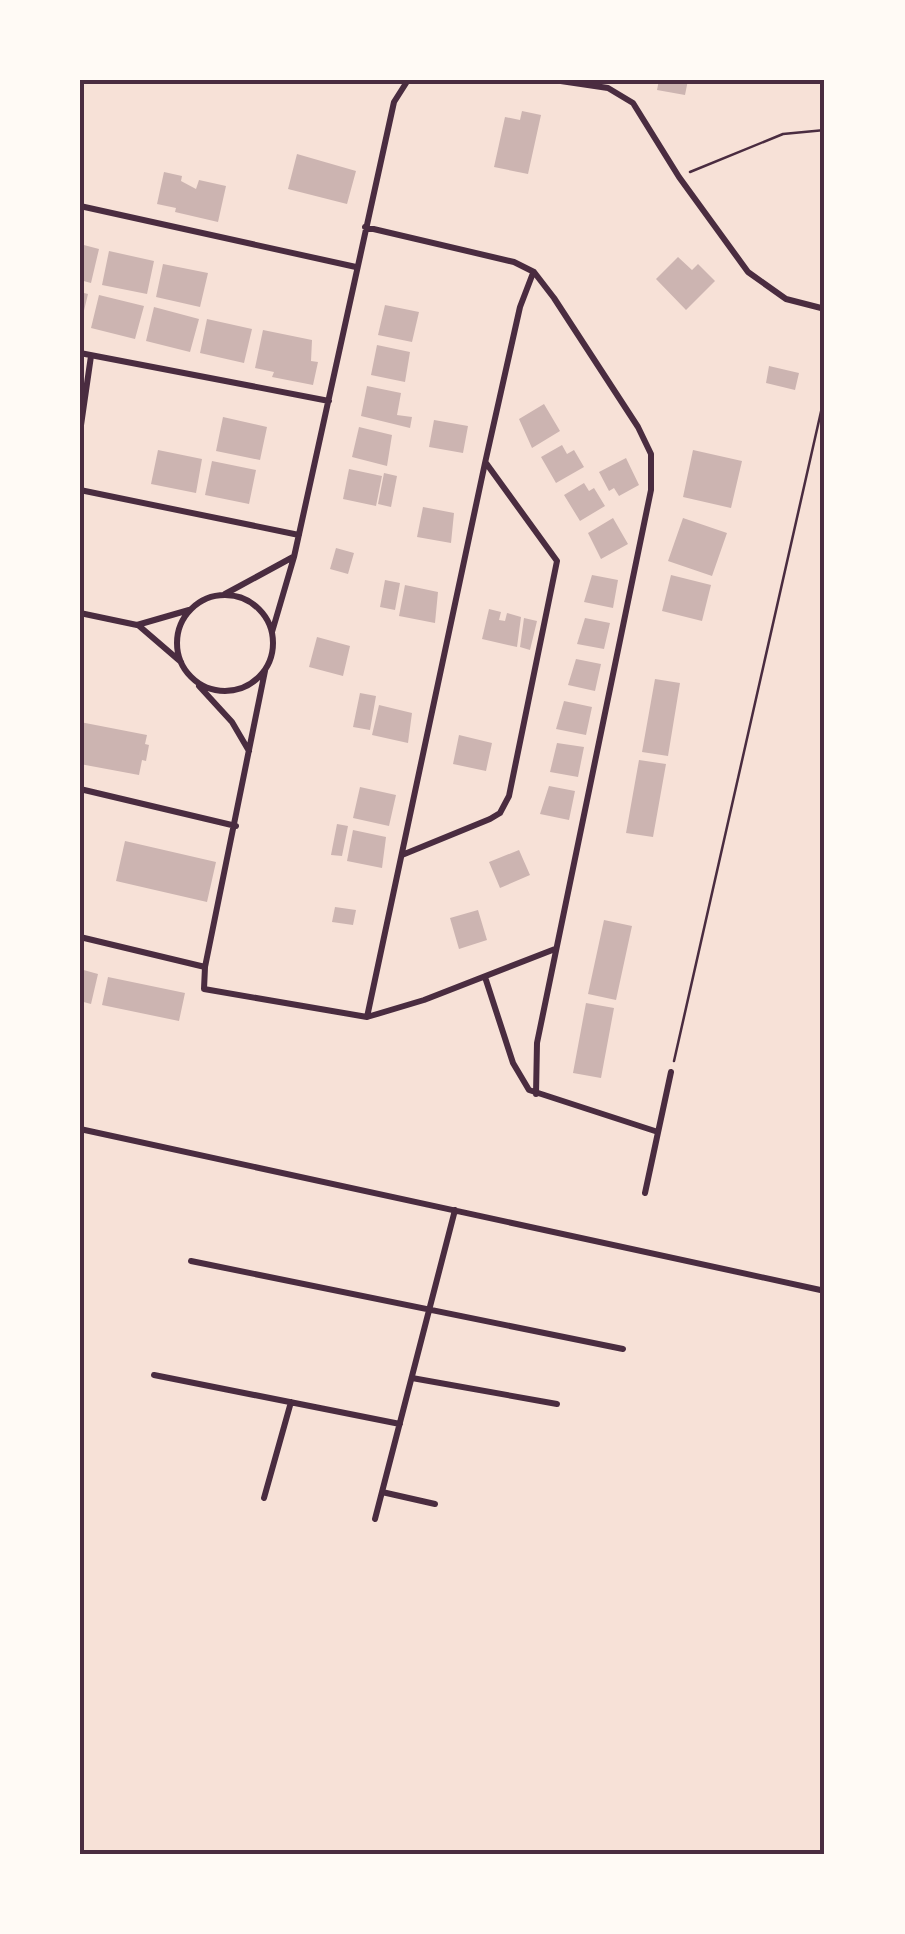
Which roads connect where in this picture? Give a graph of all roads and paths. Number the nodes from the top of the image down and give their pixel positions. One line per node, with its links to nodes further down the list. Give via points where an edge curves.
1 (408, 80): 6 (street, via 394,102)
2 (554, 80): 4 (street, via 608,88 633,103)
3 (825, 130): 4 (path, via 783,134)
4 (679, 177): 9 (street, via 759,283 786,299)
5 (80, 206): 7 (street)
6 (365, 227): 7 (street); 8 (street)
7 (356, 266): 13 (street)
8 (534, 272): 15 (street); 32 (street, via 638,427 653,466)
9 (825, 308)
10 (80, 354): 11 (street)
11 (91, 356): 13 (street); 14 (street)
12 (825, 394): 36 (path)
13 (329, 402): 17 (street)
14 (80, 432)
15 (485, 462): 30 (street); 30 (street, via 557,561 513,777 500,813)
16 (80, 490): 17 (street)
17 (299, 535): 18 (street)
18 (294, 557): 19 (street); 23 (street)
19 (224, 594): 20 (street); 23 (street, via 255,604)
20 (190, 609): 22 (street); 24 (street, via 177,634)
21 (80, 613): 22 (street)
22 (136, 624): 24 (street)
23 (272, 632): 25 (street)
24 (180, 662): 26 (street)
25 (265, 670): 26 (street, via 233,691); 27 (street)
26 (196, 682): 27 (street)
27 (250, 752): 29 (street)
28 (80, 789): 29 (street)
29 (236, 826): 33 (street)
30 (400, 856): 35 (street)
31 (80, 937): 33 (street)
32 (556, 948): 34 (street); 37 (street, via 537,1043)
33 (206, 967): 35 (street, via 208,992)
34 (486, 977): 35 (street); 37 (street, via 518,1075)
35 (367, 1017)
36 (671, 1072): 39 (street)
37 (536, 1094): 39 (street)
38 (80, 1130): 41 (street)
39 (658, 1132): 40 (street)
40 (644, 1193)
41 (455, 1210): 43 (street); 44 (street)
42 (191, 1261): 44 (street)
43 (825, 1292)
44 (430, 1308): 45 (street); 47 (street)
45 (623, 1350)
46 (154, 1374): 48 (street)
47 (412, 1378): 49 (street); 50 (street)
48 (290, 1402): 50 (street); 52 (street)
49 (556, 1404)
50 (400, 1424): 51 (street)
51 (382, 1492): 53 (street); 54 (street)
52 (264, 1498)
53 (435, 1504)
54 (375, 1519)

